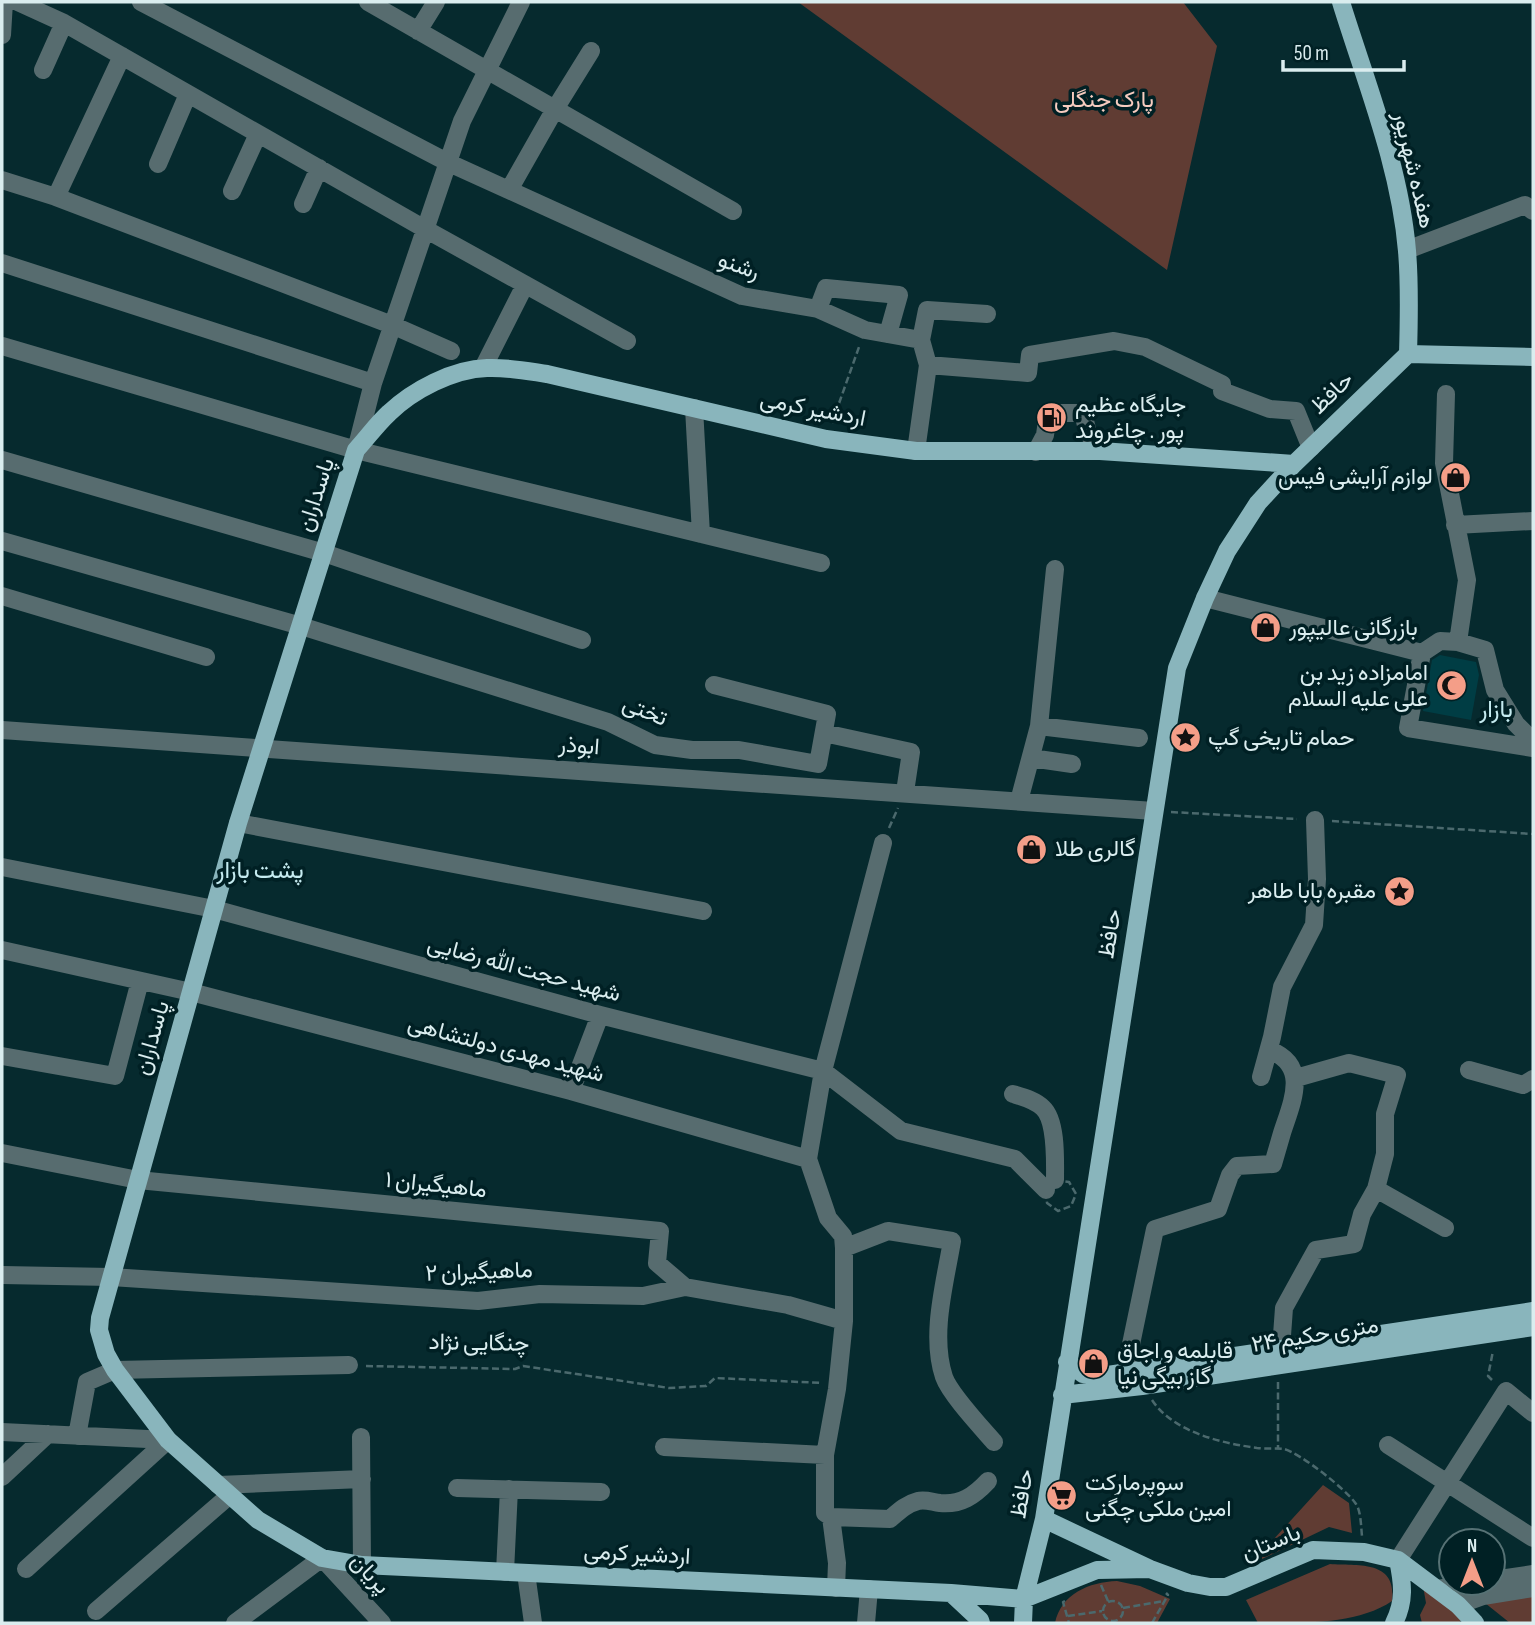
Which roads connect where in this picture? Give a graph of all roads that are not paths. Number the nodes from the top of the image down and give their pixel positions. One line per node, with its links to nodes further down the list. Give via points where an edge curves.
1 (4, 2): 10 (street)
2 (18, 2): 8 (street)
3 (141, 2): 18 (street, رشنو)
4 (368, 2): 9 (street)
5 (436, 2): 9 (street)
6 (521, 2): 14 (street)
7 (1341, 2): 29 (main road, هفده شهریور, via 1387,150)
8 (64, 23): 12 (street); 13 (street)
9 (418, 31): 14 (street)
10 (2, 35)
11 (591, 51): 16 (street)
12 (122, 57): 15 (street); 24 (street)
13 (43, 70)
14 (487, 70): 16 (street); 18 (street)
15 (188, 94): 17 (street); 19 (street)
16 (555, 109): 22 (street); 26 (street)
17 (258, 134): 20 (street); 23 (street)
18 (447, 162): 22 (street, رشنو); 28 (street)
19 (158, 164)
20 (319, 168): 25 (street); 28 (street)
21 (2, 180): 24 (street)
22 (509, 190): 32 (street, رشنو, via 742,296)
23 (232, 191)
24 (56, 197): 34 (street)
25 (303, 204)
26 (733, 211)
27 (1533, 211): 29 (street, via 1525,205)
28 (425, 229): 31 (street); 34 (street)
29 (1407, 250): 40 (main road, هفده شهریور)
30 (2, 263): 44 (street)
31 (525, 285): 37 (street); 43 (street)
32 (818, 309): 35 (street, رشنو, via 864,330); 35 (street, via 826,288 899,295)
33 (987, 314): 36 (street, via 927,310)
34 (392, 326): 39 (street); 44 (street)
35 (888, 334): 36 (street, رشنو)
36 (921, 340): 42 (street)
37 (627, 341)
38 (2, 346): 48 (street)
39 (451, 351)
40 (1408, 354): 41 (main road); 47 (main road, حافظ)
41 (1533, 357)
42 (928, 365): 47 (street, via 1028,373 1030,355 1114,341 1145,347 1222,384 1222,391 1270,409 1296,411); 49 (street)
43 (483, 368): 46 (main road, اردشیر کرمی, via 547,374); 48 (main road, اردشیر کرمی, via 424,388 389,412)
44 (373, 383): 48 (street)
45 (1446, 394): 55 (street, via 1444,463)
46 (694, 408): 49 (main road, اردشیر کرمی, via 826,439); 56 (street)
47 (1311, 448): 53 (main road, حافظ)
48 (356, 450): 56 (street); 58 (main road, پاسداران)
49 (916, 451): 51 (main road, اردشیر کرمی)
50 (1100, 451): 51 (main road, اردشیر کرمی); 51 (street, via 1088,433 1083,413 1059,413 1048,414); 53 (main road, اردشیر کرمی)
51 (1036, 452)
52 (2, 460): 58 (street)
53 (1294, 464): 62 (main road, حافظ, via 1258,503 1227,551)
54 (1533, 521): 55 (street)
55 (1455, 525): 65 (street, via 1467,580)
56 (701, 534): 59 (street)
57 (2, 541): 63 (street)
58 (324, 553): 63 (main road, پاسداران); 64 (street)
59 (821, 563)
60 (1055, 569): 69 (street)
61 (2, 596): 67 (street)
62 (1205, 598): 66 (street); 80 (main road, حافظ, via 1177,668)
63 (300, 626): 71 (street, تختی, via 608,722 655,745 739,750 818,764); 75 (main road, پاسداران)
64 (582, 640)
65 (1458, 642): 66 (street, via 1440,640); 73 (street, via 1485,650 1495,690)
66 (1422, 653): 74 (street, via 1408,728)
67 (206, 657)
68 (714, 685): 71 (street, via 827,714)
69 (1039, 726): 72 (street); 76 (street)
70 (2, 730): 75 (street, ابوذر)
71 (824, 733): 78 (street, via 911,752)
72 (1139, 738)
73 (1533, 741)
74 (1533, 748)
75 (261, 750): 78 (street, ابوذر); 82 (main road, پاسداران)
76 (1031, 758): 77 (street); 79 (street)
77 (1073, 764)
78 (905, 792): 79 (street, ابوذر)
79 (1019, 801): 80 (street, ابوذر)
80 (1154, 811): 113 (main road, حافظ)
81 (1315, 820): 91 (street, via 1314,925 1282,986)
82 (238, 823): 85 (main road, پاسداران); 86 (street)
83 (883, 843): 94 (street)
84 (2, 867): 85 (street, شهید حجت الله رضایی)
85 (214, 909): 89 (main road, پاسداران); 90 (street, شهید حجت الله رضایی)
86 (703, 911)
87 (2, 950): 88 (street, شهید مهدی دولتشاهی)
88 (140, 981): 89 (street, شهید مهدی دولتشاهی); 92 (street, via 115,1076)
89 (191, 992): 98 (street, شهید مهدی دولتشاهی); 102 (main road, پاسداران)
90 (600, 1015): 94 (street, شهید حجت الله رضایی); 98 (street)
91 (1269, 1049): 95 (street); 96 (street, via 1282,1054)
92 (2, 1056)
93 (1469, 1070): 97 (street, via 1523,1085)
94 (822, 1071): 99 (street, via 901,1131 1016,1159 1051,1185 1053,1133 1046,1110); 101 (street)
95 (1261, 1077)
96 (1296, 1078): 103 (street, via 1349,1063 1397,1075 1385,1114 1385,1154); 116 (street, via 1294,1103 1273,1164 1237,1166 1219,1209 1155,1229)
97 (1533, 1079)
98 (571, 1091): 101 (street, شهید مهدی دولتشاهی)
99 (1013, 1094)
100 (2, 1153): 102 (street)
101 (808, 1159): 105 (street, via 828,1218 843,1236)
102 (138, 1180): 107 (main road, پاسداران); 108 (street, ماهیگیران ۱, via 660,1231 657,1263)
103 (1376, 1189): 104 (street); 112 (street, via 1362,1214 1354,1244 1316,1250 1283,1308)
104 (1445, 1228)
105 (844, 1248): 110 (street); 124 (street, via 888,1231 952,1241 940,1315 944,1377)
106 (2, 1275): 107 (street, ماهیگیران ۲)
107 (110, 1277): 108 (street, ماهیگیران ۲, via 478,1301 540,1294 643,1296); 115 (main road, پاسداران, via 99,1330)
108 (685, 1287): 110 (street, ماهیگیران ۲, via 788,1305)
109 (1533, 1311): 112 (main road, ۲۴ متری حکیم)
110 (844, 1321): 127 (street)
111 (1533, 1327): 112 (main road, ۲۴ متری حکیم)
112 (1280, 1358): 116 (main road, ۲۴ متری حکیم); 117 (main road, ۲۴ متری حکیم, via 1142,1386)
113 (1067, 1362): 116 (main road, ۲۴ متری حکیم, via 1083,1374); 117 (main road, حافظ)
114 (349, 1365): 115 (street)
115 (115, 1370): 121 (street, via 87,1382); 123 (main road, پاسداران)
116 (1125, 1373)
117 (1062, 1395): 137 (main road, حافظ)
118 (1533, 1413): 131 (street, via 1506,1391)
119 (2, 1432): 120 (street)
120 (48, 1434): 121 (street); 128 (street)
121 (77, 1436): 123 (street)
122 (361, 1437): 129 (street)
123 (168, 1440): 134 (main road, پاسداران); 142 (street)
124 (994, 1443)
125 (1388, 1446): 131 (street)
126 (664, 1447): 127 (street)
127 (825, 1455): 136 (street, via 825,1513)
128 (2, 1477)
129 (362, 1479): 134 (street); 141 (street)
130 (988, 1481): 136 (street, via 964,1501 917,1501 890,1519)
131 (1447, 1485): 138 (street); 140 (street)
132 (457, 1488): 133 (street)
133 (509, 1489): 135 (street); 144 (street)
134 (224, 1490): 139 (main road, پاسداران, via 258,1520); 156 (street)
135 (601, 1492)
136 (831, 1517): 148 (street)
137 (1044, 1519): 143 (main road, باستان); 154 (main road, حافظ)
138 (1533, 1538)
139 (321, 1558): 141 (main road, اردشیر کرمی); 157 (street, پریان); 158 (street)
140 (1398, 1560): 143 (main road, باستان, via 1364,1552 1313,1550 1226,1587 1188,1583); 151 (main road, باستان); 164 (main road, via 1404,1588)
141 (362, 1566): 144 (main road, اردشیر کرمی)
142 (26, 1569)
143 (1150, 1569): 154 (main road, باستان, via 1097,1570)
144 (505, 1572): 145 (main road, اردشیر کرمی)
145 (526, 1573): 148 (main road, اردشیر کرمی); 159 (street)
146 (1533, 1574): 147 (street)
147 (1507, 1578)
148 (836, 1588): 150 (main road, اردشیر کرمی)
149 (1533, 1588): 155 (street)
150 (869, 1589): 152 (main road, اردشیر کرمی); 160 (street)
151 (1437, 1589)
152 (951, 1593): 154 (main road, اردشیر کرمی); 161 (main road)
153 (1448, 1597): 155 (main road, باستان)
154 (1024, 1599): 162 (main road); 163 (main road)
155 (1458, 1605): 165 (main road, باستان)
156 (96, 1611)
157 (374, 1621)
158 (235, 1623)
159 (533, 1623)
160 (866, 1623)
161 (981, 1623)
162 (1011, 1623)
163 (1023, 1623)
164 (1394, 1623)
165 (1475, 1623)

